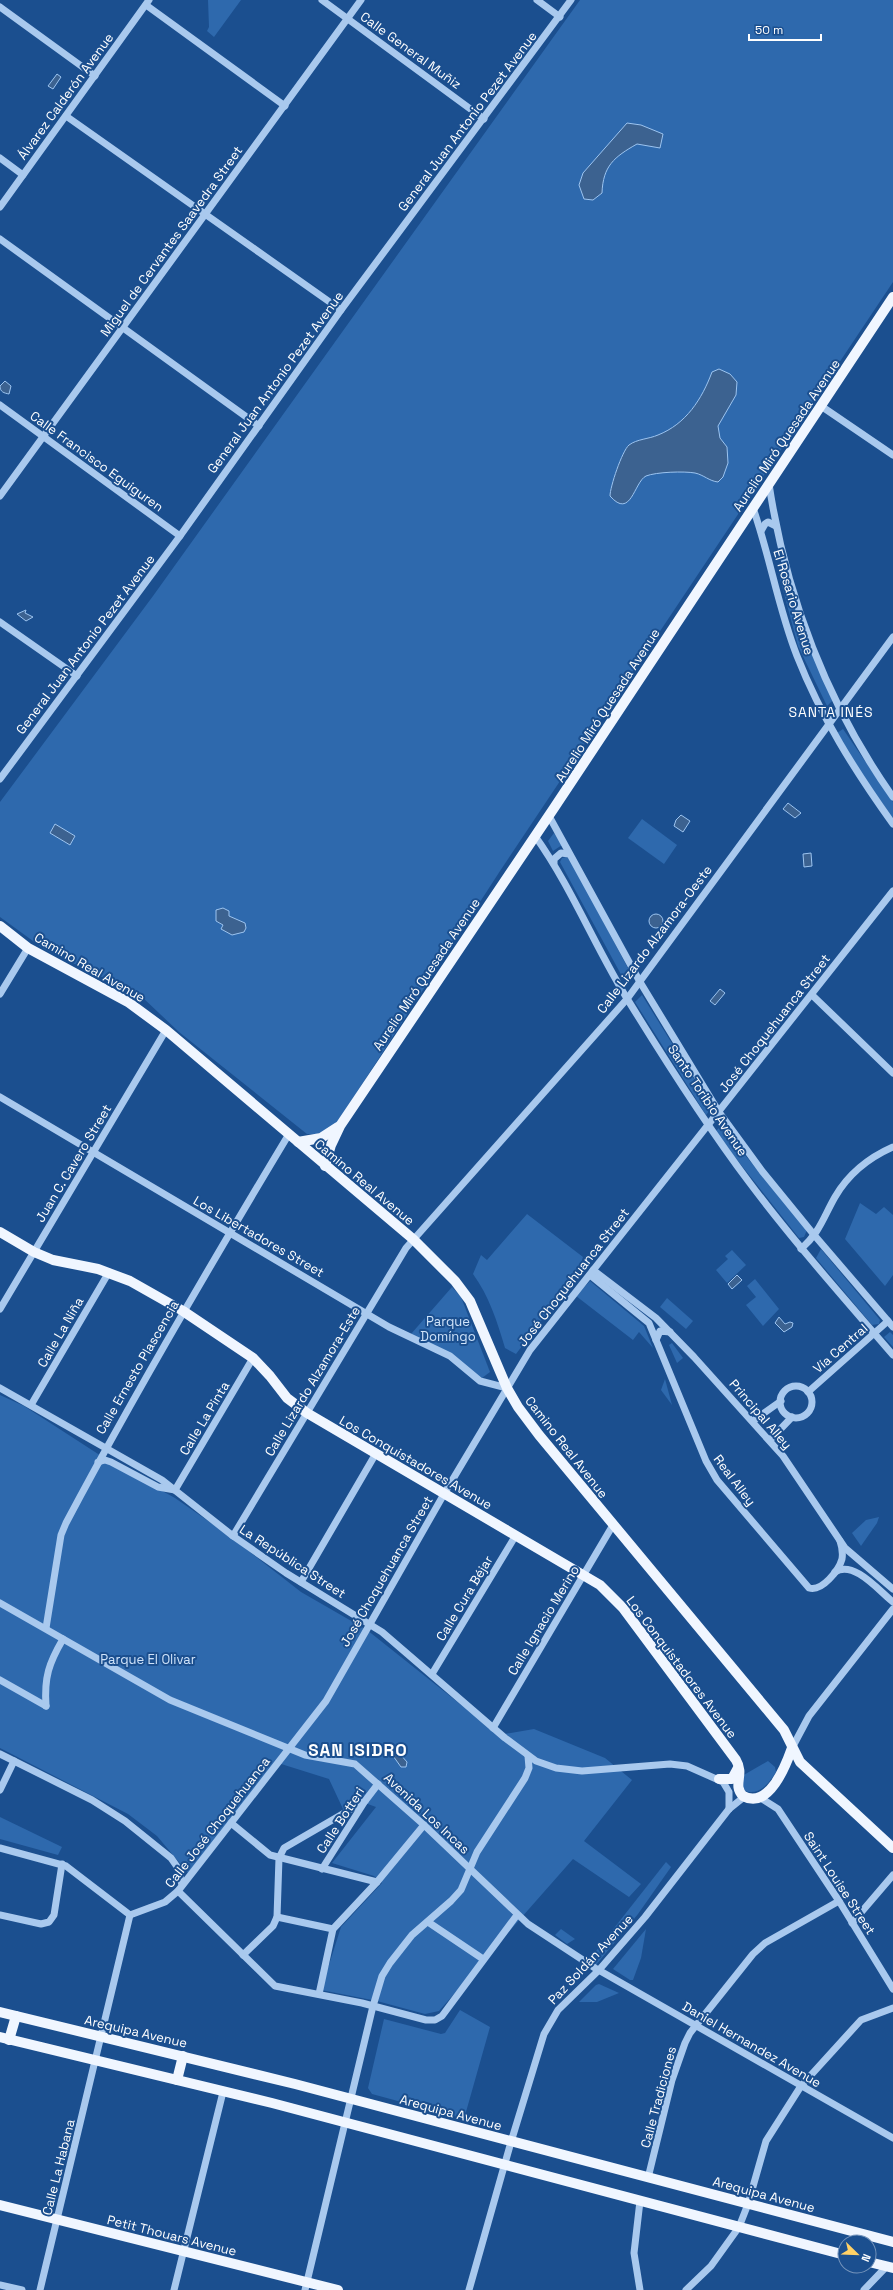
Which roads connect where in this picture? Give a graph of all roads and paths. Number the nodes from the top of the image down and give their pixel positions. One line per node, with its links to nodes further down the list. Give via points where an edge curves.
1 (322, 0): 8 (street, Calle General Muñiz)
2 (361, 0): 8 (street, Miguel de Cervantes Saavedra Street)
3 (537, 0): 7 (street)
4 (571, 0): 7 (street, General Juan Antonio Pezet Avenue)
5 (148, 2): 9 (street, Álvarez Calderón Avenue); 10 (street)
6 (0, 7): 9 (street)
7 (560, 17): 12 (street, General Juan Antonio Pezet Avenue)
8 (348, 19): 10 (street, Miguel de Cervantes Saavedra Street); 12 (street, Calle General Muñiz)
9 (95, 76): 11 (street, Álvarez Calderón Avenue)
10 (285, 106): 16 (street, Miguel de Cervantes Saavedra Street)
11 (66, 116): 14 (street, Álvarez Calderón Avenue); 16 (street)
12 (484, 119): 19 (street, General Juan Antonio Pezet Avenue)
13 (0, 158): 14 (street)
14 (23, 175): 15 (street, Álvarez Calderón Avenue)
15 (0, 207)
16 (206, 214): 19 (street); 20 (street, Miguel de Cervantes Saavedra Street)
17 (0, 238): 20 (street)
18 (893, 297): 22 (main road, Aurelio Miró Quesada Avenue)
19 (341, 310): 23 (street, General Juan Antonio Pezet Avenue)
20 (122, 327): 23 (street); 24 (street, Miguel de Cervantes Saavedra Street)
21 (0, 405): 24 (street, Calle Francisco Eguiguren)
22 (821, 406): 25 (street); 26 (main road, Aurelio Miró Quesada Avenue)
23 (259, 426): 31 (street, General Juan Antonio Pezet Avenue)
24 (44, 437): 27 (street, Miguel de Cervantes Saavedra Street); 31 (street, Calle Francisco Eguiguren)
25 (893, 455)
26 (768, 484): 28 (main road, Aurelio Miró Quesada Avenue); 29 (street, El Rosario Avenue)
27 (0, 496)
28 (753, 508): 30 (street, El Rosario Avenue); 39 (main road, Aurelio Miró Quesada Avenue)
29 (776, 526): 30 (street, via 768,522); 35 (street, El Rosario Avenue, via 799,614)
30 (761, 531): 36 (street, El Rosario Avenue, via 797,655)
31 (180, 536): 34 (street, General Juan Antonio Pezet Avenue)
32 (0, 622): 34 (street)
33 (893, 637): 35 (street, Calle Lizardo Alzamora-Oeste)
34 (77, 676): 37 (street, General Juan Antonio Pezet Avenue)
35 (839, 709): 36 (street, Calle Lizardo Alzamora-Oeste); 38 (street, El Rosario Avenue, via 875,772)
36 (828, 724): 40 (street, El Rosario Avenue, via 863,782); 47 (street, Calle Lizardo Alzamora-Oeste)
37 (0, 779)
38 (893, 797)
39 (549, 816): 41 (main road, Aurelio Miró Quesada Avenue); 42 (street, Santo Toribio Avenue)
40 (893, 824)
41 (535, 836): 43 (street, Santo Toribio Avenue); 56 (main road, Aurelio Miró Quesada Avenue)
42 (569, 854): 43 (street, via 561,853 554,859); 47 (street, Santo Toribio Avenue)
43 (554, 863): 50 (street, Santo Toribio Avenue)
44 (893, 891): 49 (street, José Choquehuanca Street)
45 (0, 926): 46 (main road, Camino Real Avenue)
46 (28, 948): 48 (street); 51 (main road, Camino Real Avenue, via 124,1000)
47 (640, 982): 50 (street, Calle Lizardo Alzamora-Oeste); 54 (street, Santo Toribio Avenue)
48 (0, 994)
49 (812, 996): 52 (street); 54 (street, José Choquehuanca Street)
50 (627, 999): 55 (street, Santo Toribio Avenue); 65 (street, Calle Lizardo Alzamora-Oeste)
51 (166, 1030): 57 (main road, Camino Real Avenue); 60 (street, Juan C. Cavero Street)
52 (893, 1073)
53 (0, 1097): 60 (street, Los Libertadores Street)
54 (719, 1112): 55 (street, José Choquehuanca Street); 64 (street, Santo Toribio Avenue, via 762,1171)
55 (708, 1125): 66 (street, Santo Toribio Avenue); 69 (street, José Choquehuanca Street)
56 (340, 1126): 58 (main road, Aurelio Miró Quesada Avenue, via 321,1138); 61 (main road, Aurelio Miró Quesada Avenue)
57 (290, 1134): 58 (main road, Camino Real Avenue); 63 (street, Calle Ernesto Plascencia)
58 (298, 1142): 61 (main road, Camino Real Avenue)
59 (893, 1147): 64 (street, via 872,1157 849,1177 835,1197)
60 (94, 1153): 63 (street, Los Libertadores Street); 67 (street, Juan C. Cavero Street)
61 (325, 1166): 65 (main road, Camino Real Avenue)
62 (0, 1232): 67 (main road, Los Conquistadores Avenue)
63 (229, 1232): 71 (street, Calle Ernesto Plascencia); 72 (street, Los Libertadores Street)
64 (815, 1236): 66 (street); 73 (street, Santo Toribio Avenue)
65 (413, 1239): 72 (street, Calle Lizardo Alzamora-Este); 80 (main road, Camino Real Avenue, via 455,1281 470,1301)
66 (801, 1248): 75 (street, Santo Toribio Avenue)
67 (34, 1252): 68 (main road, Los Conquistadores Avenue, via 53,1260); 70 (street, Juan C. Cavero Street)
68 (109, 1272): 71 (main road, Los Conquistadores Avenue); 83 (street, Calle La Niña)
69 (592, 1272): 74 (street, Principal Alley, via 656,1318); 76 (street, Real Alley, via 644,1318); 80 (street, José Choquehuanca Street, via 549,1324)
70 (0, 1309)
71 (183, 1311): 78 (main road, Los Conquistadores Avenue); 88 (street, Calle Ernesto Plascencia)
72 (366, 1313): 80 (street, Los Libertadores Street, via 450,1356 480,1381); 84 (street, Calle Lizardo Alzamora-Este)
73 (891, 1324): 75 (street, Vía Central)
74 (670, 1332): 76 (street, via 661,1330); 86 (street, Principal Alley)
75 (875, 1334): 77 (street, Santo Toribio Avenue); 81 (street, Vía Central)
76 (656, 1340): 97 (street, Real Alley, via 701,1452 717,1480 808,1588 818,1587)
77 (893, 1355)
78 (253, 1358): 84 (main road, Los Conquistadores Avenue, via 287,1398); 91 (street, Calle La Pinta)
79 (0, 1388): 83 (street, La República Street)
80 (507, 1388): 92 (street, José Choquehuanca Street); 93 (main road, Camino Real Avenue, via 539,1435)
81 (808, 1392): 82 (street, via 794,1387 785,1392); 85 (street, via 812,1402 809,1411 802,1417)
82 (781, 1401): 85 (street, via 783,1412); 86 (street)
83 (31, 1405): 88 (street, La República Street)
84 (307, 1414): 89 (main road, Los Conquistadores Avenue); 95 (street, Calle Lizardo Alzamora-Este)
85 (792, 1417): 87 (street)
86 (753, 1421): 87 (street, Principal Alley)
87 (770, 1440): 96 (street, Principal Alley)
88 (106, 1447): 90 (street, Calle Ernesto Plascencia); 91 (street, La República Street)
89 (375, 1455): 92 (main road, Los Conquistadores Avenue); 99 (street)
90 (98, 1462): 91 (street, La República Street, via 111,1462 158,1487); 105 (street, Calle Ernesto Plascencia, via 61,1535)
91 (175, 1490): 95 (street, La República Street)
92 (444, 1494): 94 (main road, Los Conquistadores Avenue); 104 (street, José Choquehuanca Street)
93 (613, 1525): 98 (street, Calle Ignacio Merino); 111 (main road, Camino Real Avenue, via 784,1730)
94 (516, 1535): 98 (main road, Los Conquistadores Avenue); 107 (street, Calle Cura Béjar)
95 (232, 1536): 99 (street, La República Street)
96 (840, 1541): 97 (street, Real Alley, via 842,1556); 100 (street, Principal Alley, via 851,1554)
97 (835, 1572): 101 (street, via 844,1569 857,1573)
98 (584, 1575): 109 (street, Calle Ignacio Merino); 115 (main road, Los Conquistadores Avenue, via 623,1608)
99 (301, 1582): 104 (street, La República Street)
100 (893, 1589)
101 (893, 1602)
102 (0, 1603): 105 (street, Avenida Los Incas)
103 (893, 1609): 111 (street, via 809,1716)
104 (369, 1624): 107 (street, La República Street); 110 (street, José Choquehuanca Street, via 326,1701)
105 (46, 1628): 106 (street, Avenida Los Incas)
106 (63, 1639): 108 (street, via 46,1675 46,1706); 110 (street, Avenida Los Incas, via 170,1700)
107 (432, 1674): 109 (street, La República Street)
108 (0, 1680)
109 (493, 1728): 113 (street, La República Street)
110 (290, 1748): 117 (street, Avenida Los Incas, via 310,1756 350,1762); 123 (street, Calle José Choquehuanca)
111 (792, 1748): 120 (main road, via 781,1776); 126 (main road, Camino Real Avenue, via 800,1762)
112 (0, 1754): 114 (street)
113 (528, 1756): 116 (street, La República Street, via 545,1765 589,1771 670,1764 687,1766); 129 (street, via 529,1768 526,1778)
114 (14, 1761): 118 (street); 133 (street, via 92,1800 125,1821 171,1858 178,1868)
115 (739, 1764): 116 (main road, via 734,1778); 119 (main road, via 739,1790)
116 (720, 1779): 122 (street, via 729,1792)
117 (378, 1784): 121 (street, Calle Botteri); 124 (street, Avenida Los Incas)
118 (0, 1790)
119 (744, 1797): 120 (main road); 122 (street, Paz Soldán Avenue)
120 (759, 1797): 134 (street, Saint Louise Street, via 778,1809)
121 (365, 1801): 127 (street, via 284,1848); 130 (street, Calle Botteri)
122 (729, 1809): 144 (street, Paz Soldán Avenue, via 645,1917)
123 (231, 1823): 127 (street, via 263,1851); 133 (street, Calle José Choquehuanca)
124 (424, 1825): 129 (street, Avenida Los Incas); 132 (street)
125 (0, 1848): 128 (street)
126 (893, 1848)
127 (279, 1858): 130 (street); 138 (street)
128 (62, 1864): 135 (street); 136 (street, via 54,1915 49,1922 42,1924)
129 (468, 1868): 137 (street, Avenida Los Incas); 139 (street, via 464,1885 457,1895)
130 (322, 1869): 132 (street)
131 (893, 1875): 140 (street)
132 (377, 1882): 141 (street)
133 (180, 1888): 135 (street, Calle José Choquehuanca, via 164,1902); 142 (street)
134 (839, 1901): 140 (street, Saint Louise Street); 151 (street, Calle Tradiciones, via 765,1943 753,1954)
135 (130, 1914): 152 (street)
136 (0, 1915)
137 (517, 1915): 143 (street); 144 (street, Avenida Los Incas)
138 (277, 1917): 141 (street); 142 (street, via 273,1926)
139 (428, 1922): 143 (street); 147 (street, via 408,1940 390,1963 382,1976)
140 (852, 1923): 145 (street, Saint Louise Street)
141 (333, 1929): 146 (street)
142 (243, 1955): 146 (street, via 275,1986)
143 (483, 1960): 147 (street, via 442,2016 435,2020)
144 (599, 1970): 151 (street, Daniel Hernandez Avenue); 162 (street, Paz Soldán Avenue, via 564,2003 544,2034)
145 (893, 1989)
146 (319, 1994): 147 (street)
147 (373, 2006): 159 (street)
148 (893, 2008): 157 (street, via 861,2020)
149 (0, 2012): 150 (main road, Arequipa Avenue)
150 (16, 2016): 152 (main road, Arequipa Avenue); 153 (main road)
151 (696, 2026): 157 (street, Daniel Hernandez Avenue); 164 (street, Calle Tradiciones, via 685,2043 672,2080)
152 (102, 2037): 154 (main road, Arequipa Avenue); 155 (street, Calle La Habana)
153 (5, 2038): 155 (main road)
154 (183, 2056): 156 (main road); 159 (main road, Arequipa Avenue)
155 (96, 2061): 156 (main road); 168 (street, Calle La Habana)
156 (177, 2080): 158 (main road)
157 (801, 2086): 161 (street, Daniel Hernandez Avenue); 166 (street, via 766,2140)
158 (223, 2092): 160 (main road); 171 (street)
159 (352, 2099): 160 (street); 162 (main road, Arequipa Avenue)
160 (346, 2122): 163 (main road); 176 (street)
161 (893, 2138)
162 (511, 2142): 163 (street, Paz Soldán Avenue); 164 (main road, Arequipa Avenue)
163 (504, 2165): 165 (main road); 181 (street, Paz Soldán Avenue)
164 (648, 2178): 166 (main road, Arequipa Avenue)
165 (640, 2201): 169 (main road); 182 (street, via 634,2254)
166 (748, 2204): 169 (street); 170 (main road, Arequipa Avenue)
167 (0, 2206): 168 (main road, Petit Thouars Avenue)
168 (57, 2219): 171 (main road, Petit Thouars Avenue); 178 (street, Calle La Habana)
169 (739, 2227): 172 (main road); 183 (street, via 712,2266)
170 (893, 2242)
171 (184, 2252): 176 (main road, Petit Thouars Avenue); 179 (street)
172 (837, 2253)
173 (877, 2264): 174 (main road)
174 (890, 2267): 184 (street)
175 (0, 2285): 177 (street)
176 (306, 2286): 180 (main road, Petit Thouars Avenue)
177 (22, 2290)
178 (40, 2290)
179 (174, 2290)
180 (338, 2290)
181 (469, 2290)
182 (640, 2290)
183 (686, 2290)
184 (864, 2290)

